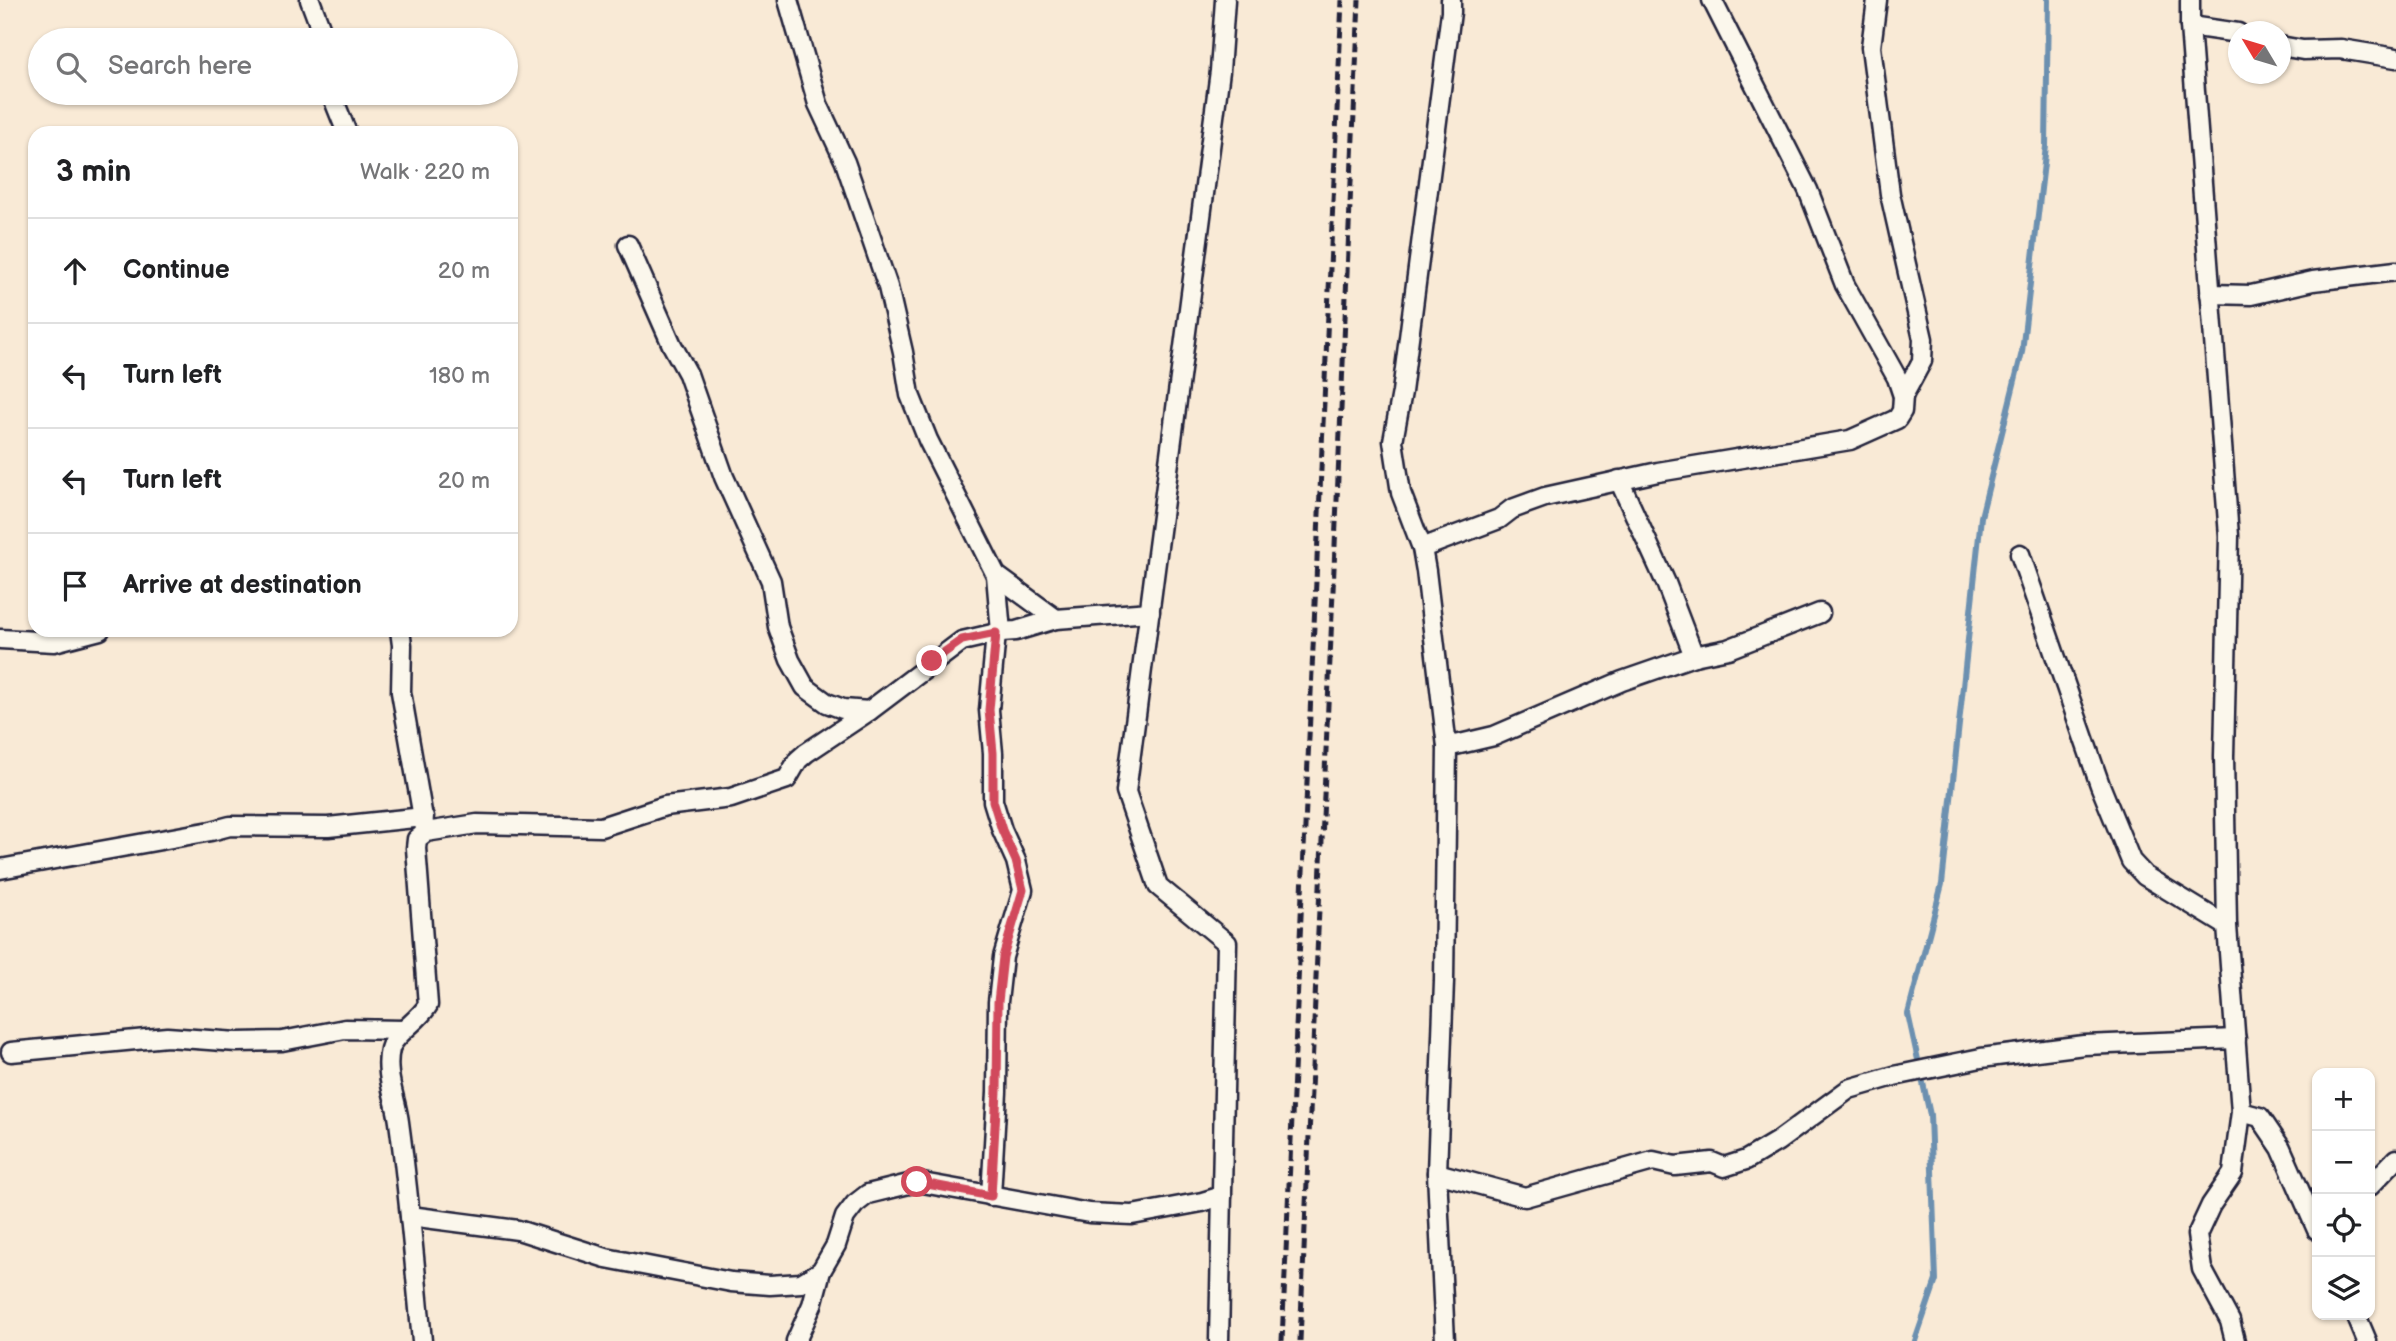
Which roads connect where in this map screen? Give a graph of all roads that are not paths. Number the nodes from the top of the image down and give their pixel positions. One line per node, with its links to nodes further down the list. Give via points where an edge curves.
1 (310, 0): 9 (street)
2 (788, 0): 22 (street, via 818,104 845,162 888,287 910,394)
3 (1225, 0): 23 (street, via 1220,71)
4 (1451, 0): 20 (street, via 1393,441 1401,493)
5 (1712, 0): 18 (street, via 1808,190 1845,285)
6 (1877, 0): 18 (street, via 1871,47 1890,194 1923,339 1922,361)
7 (2190, 0): 8 (street)
8 (2190, 26): 10 (street); 17 (street)
9 (320, 28)
10 (2228, 32)
11 (2291, 48): 12 (street, via 2341,49)
12 (2396, 58)
13 (336, 105): 14 (street)
14 (344, 126)
15 (628, 244): 31 (street, via 688,374 723,477 771,581 778,626 790,660 805,687 827,702)
16 (2396, 271): 17 (street, via 2313,281 2251,295)
17 (2210, 294): 35 (street, via 2228,536)
18 (1903, 396): 19 (street, via 1898,419 1850,440)
19 (1619, 480): 20 (street, via 1545,497); 30 (street)
20 (1422, 548): 32 (street)
21 (2020, 554): 35 (street, via 2131,861 2145,876)
22 (996, 575): 25 (street); 26 (street)
23 (1150, 612): 25 (street); 44 (street, via 1126,792 1158,886 1227,943)
24 (1819, 613): 30 (street, via 1728,649)
25 (1056, 619): 26 (street)
26 (999, 632): 31 (street, via 962,640); 43 (street, via 989,710 993,801 1023,890 1003,957 998,1002)
27 (73, 637): 29 (street, via 54,642)
28 (401, 637): 33 (street, via 401,692)
29 (0, 639)
30 (1694, 656): 32 (street, via 1503,732)
31 (869, 711): 33 (street, via 806,753 787,779 732,797 665,806 601,827)
32 (1447, 747): 41 (street)
33 (425, 825): 34 (street, via 230,826); 36 (street, via 416,848 428,1005)
34 (0, 869)
35 (2227, 926): 37 (street)
36 (404, 1030): 38 (street, via 345,1029 282,1041 167,1037); 45 (street, via 390,1046 388,1072 399,1119)
37 (2236, 1039): 39 (street); 41 (street, via 2084,1045 1981,1058 1894,1076 1849,1089 1778,1141 1724,1167 1712,1162 1675,1167 1653,1161 1525,1197)
38 (11, 1052)
39 (2242, 1112): 46 (street, via 2260,1117 2281,1147); 53 (street, via 2233,1173 2197,1235 2202,1269 2230,1321)
40 (2396, 1159): 42 (street)
41 (1437, 1173): 52 (street)
42 (2375, 1181)
43 (991, 1196): 44 (street, via 1089,1213 1132,1214); 47 (street, via 917,1182 867,1194 845,1217)
44 (1222, 1196): 51 (street)
45 (410, 1216): 47 (street, via 517,1230 606,1258 731,1282 801,1283); 49 (street)
46 (2312, 1218)
47 (821, 1271): 50 (street)
48 (2358, 1320): 54 (street)
49 (422, 1341)
50 (796, 1341)
51 (1219, 1341)
52 (1446, 1341)
53 (2235, 1341)
54 (2367, 1341)

